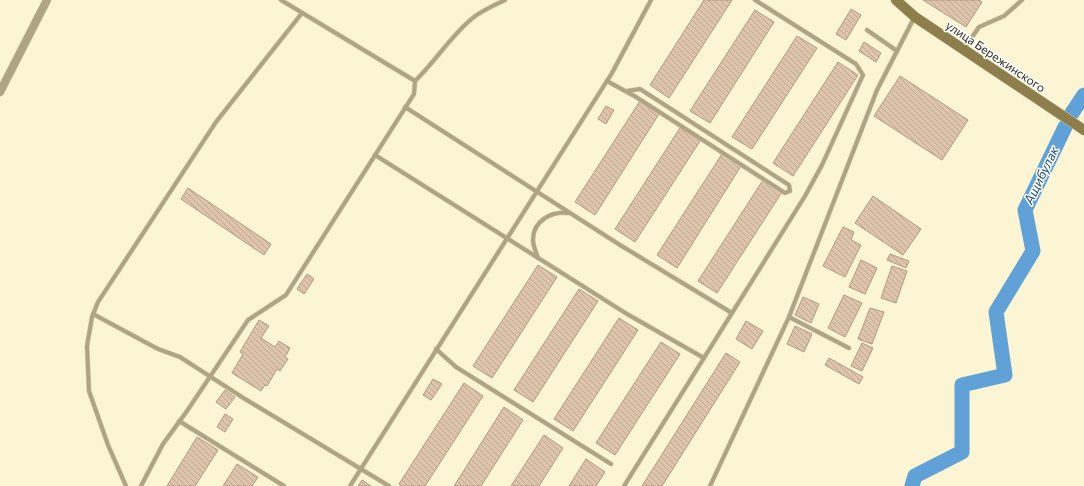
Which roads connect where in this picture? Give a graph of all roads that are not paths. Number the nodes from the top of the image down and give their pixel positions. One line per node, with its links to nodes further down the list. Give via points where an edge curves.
1 (47, 0): 16 (street)
2 (281, 0): 8 (lane)
3 (504, 0): 14 (lane, via 475,16 457,32)
4 (651, 0): 13 (lane)
5 (755, 0): 24 (lane, via 856,64 863,75 805,196)
6 (896, 0): 9 (main road, улица Бережинского)
7 (1022, 0): 11 (lane, via 1004,16 979,27)
8 (302, 13): 14 (lane); 25 (lane, via 216,122 138,239)
9 (915, 17): 11 (main road, улица Бережинского); 12 (lane)
10 (867, 30): 12 (lane)
11 (963, 50): 18 (main road, улица Бережинского)
12 (897, 51): 26 (lane, via 877,90)
13 (607, 80): 15 (lane); 20 (lane)
14 (415, 81): 17 (lane, via 414,94)
15 (627, 91): 15 (lane, via 785,193 790,190 789,185 640,89)
16 (0, 92)
17 (405, 107): 19 (lane); 20 (lane)
18 (1084, 130)
19 (375, 155): 22 (lane); 30 (lane, via 286,294 248,320)
20 (537, 192): 21 (lane); 22 (lane)
21 (570, 213): 23 (lane, via 548,215 538,224 533,239); 24 (lane)
22 (507, 239): 23 (lane); 28 (lane)
23 (538, 258): 29 (lane, via 627,314)
24 (732, 313): 29 (lane)
25 (93, 314): 30 (lane, via 158,349 180,357); 34 (lane, via 87,346 89,391)
26 (789, 317): 27 (lane); 40 (lane)
27 (849, 348)
28 (436, 349): 32 (lane, via 456,367); 33 (lane)
29 (704, 358): 39 (lane)
30 (210, 376): 31 (lane); 33 (lane)
31 (179, 421): 35 (lane); 36 (lane)
32 (611, 464)
33 (361, 468): 37 (lane); 38 (lane)
34 (126, 486)
35 (140, 486)
36 (284, 486)
37 (350, 486)
38 (389, 486)
39 (624, 486)
40 (710, 486)

